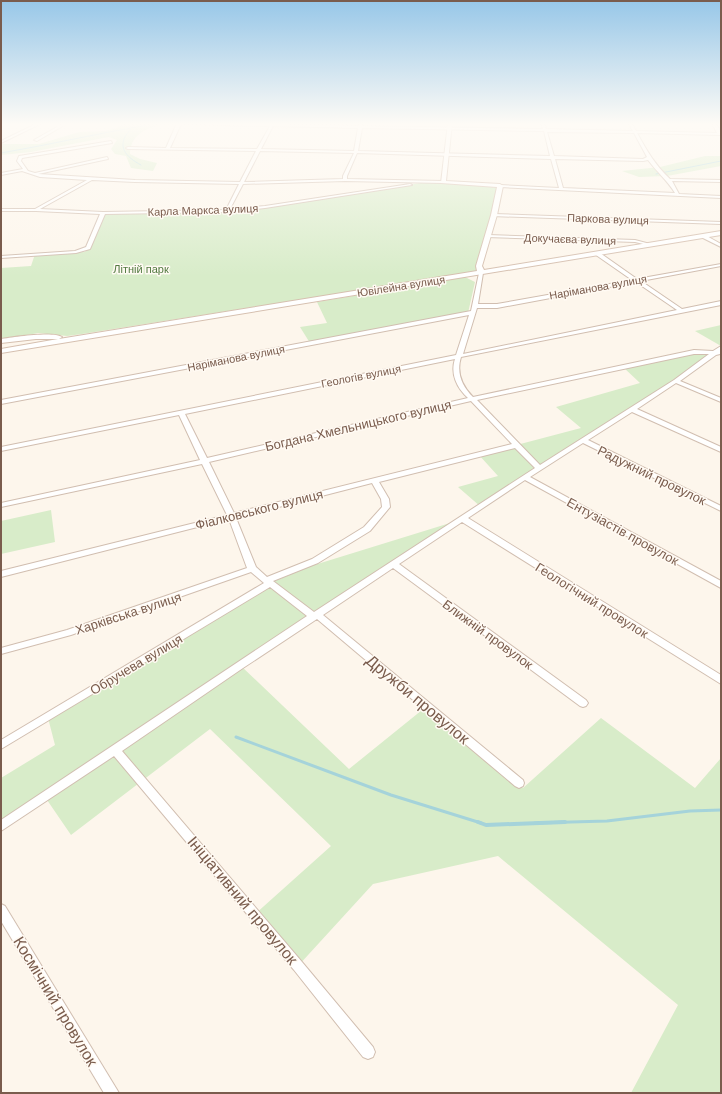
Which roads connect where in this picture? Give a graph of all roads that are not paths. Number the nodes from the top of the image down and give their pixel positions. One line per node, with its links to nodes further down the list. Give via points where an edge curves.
1 (34, 174): 7 (street)
2 (246, 174): 13 (street)
3 (345, 174): 8 (street)
4 (444, 174): 12 (street)
5 (557, 174): 15 (street)
6 (662, 174): 9 (street)
7 (91, 179): 13 (street); 19 (street)
8 (345, 180): 11 (street); 13 (street)
9 (669, 180): 10 (street); 16 (street)
10 (721, 181)
11 (427, 182): 12 (street); 20 (street, Карла Маркса вулиця, via 265,207)
12 (443, 182): 14 (street)
13 (241, 183): 20 (street)
14 (500, 186): 15 (street); 22 (street)
15 (561, 189): 16 (street)
16 (678, 195): 17 (street)
17 (721, 197)
18 (1, 210): 19 (street, Карла Маркса вулиця)
19 (36, 210): 21 (street, Карла Маркса вулиця)
20 (227, 210): 21 (street, Карла Маркса вулиця)
21 (103, 213): 30 (street, via 88,248 76,252)
22 (494, 215): 23 (street, Паркова вулиця); 25 (street)
23 (721, 223)
24 (721, 233): 26 (street, Ювілейна вулиця)
25 (488, 236): 27 (street, Докучаєва вулиця, via 635,241); 32 (street, via 480,266)
26 (703, 236): 27 (street, Ювілейна вулиця); 28 (street)
27 (652, 245): 29 (street, Ювілейна вулиця)
28 (721, 246)
29 (598, 254): 32 (street, Ювілейна вулиця); 33 (street)
30 (1, 256)
31 (721, 265): 33 (street, Наріманова вулиця)
32 (481, 273): 35 (street); 39 (street, Ювілейна вулиця)
33 (636, 280): 35 (street, Наріманова вулиця, via 497,306); 36 (street)
34 (721, 303): 36 (street, Геологів вулиця)
35 (475, 306): 37 (street)
36 (681, 311): 44 (street, Геологів вулиця)
37 (472, 313): 44 (street); 48 (street, Наріманова вулиця)
38 (36, 337): 39 (street, Ювілейна вулиця); 40 (street, Ювілейна вулиця); 41 (street, via 43,340 40,344)
39 (80, 338): 41 (street, Ювілейна вулиця)
40 (1, 341)
41 (32, 346): 42 (street, Ювілейна вулиця)
42 (1, 351)
43 (719, 351): 45 (street); 46 (street, Богдана Хмельницького вулиця, via 694,352)
44 (458, 357): 46 (street, via 457,377 464,391); 50 (street, Геологів вулиця)
45 (676, 381): 47 (street); 49 (street)
46 (473, 399): 52 (street); 55 (street, Богдана Хмельницького вулиця)
47 (721, 400)
48 (1, 402)
49 (632, 409): 51 (street); 54 (street)
50 (181, 413): 53 (street, Геологів вулиця); 55 (street)
51 (582, 440): 56 (street); 60 (street, Радужний провулок)
52 (518, 445): 56 (street); 58 (street, Фіалковського вулиця)
53 (1, 449)
54 (721, 450)
55 (205, 461): 59 (street, Богдана Хмельницького вулиця); 61 (street)
56 (539, 468): 57 (street)
57 (525, 477): 62 (street); 67 (street, Ентузіастів провулок)
58 (374, 480): 61 (street, Фіалковського вулиця); 66 (street, via 385,499 386,507 367,529 314,561)
59 (1, 505)
60 (721, 509)
61 (232, 517): 64 (street); 65 (street, Фіалковського вулиця)
62 (463, 519): 63 (street); 70 (street, Геологічний провулок)
63 (393, 564): 68 (street); 71 (street, Ближній провулок)
64 (252, 569): 66 (street, Дружби провулок); 69 (street, Харківська вулиця, via 68,633)
65 (1, 574)
66 (268, 581): 68 (street, Дружби провулок); 72 (street, Обручева вулиця)
67 (721, 585)
68 (315, 616): 73 (street); 74 (street, Дружби провулок)
69 (1, 651)
70 (721, 680)
71 (583, 703)
72 (1, 745)
73 (115, 750): 75 (street); 77 (street, Ініціативний провулок)
74 (519, 783)
75 (1, 826)
76 (1, 910): 78 (street, Космічний провулок)
77 (368, 1052)
78 (112, 1093)

